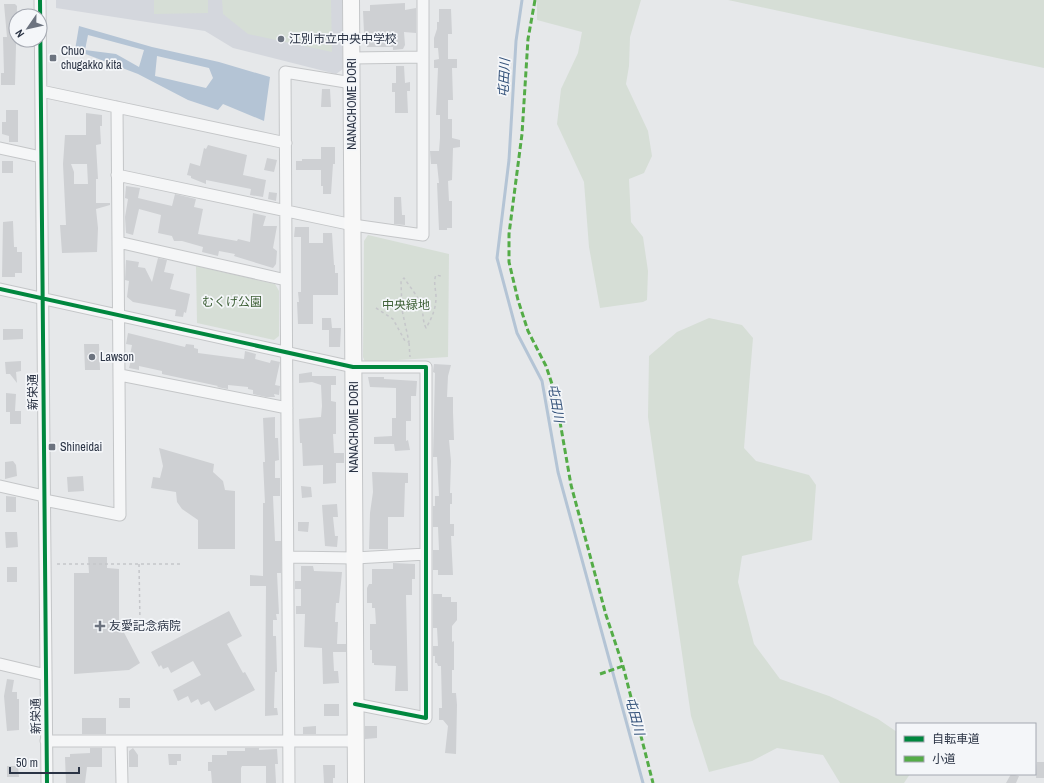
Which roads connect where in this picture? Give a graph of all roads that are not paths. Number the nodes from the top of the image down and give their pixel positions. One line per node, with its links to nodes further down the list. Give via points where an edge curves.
1 (40, 0): 7 (street, 新栄通)
2 (352, 0): 5 (street, NANACHOME DORI)
3 (423, 0): 4 (street)
4 (423, 57): 5 (street); 14 (street, via 423,235)
5 (352, 58): 6 (street, NANACHOME DORI)
6 (352, 83): 9 (street, via 285,72); 14 (street, NANACHOME DORI)
7 (41, 91): 8 (street); 11 (street, 新栄通)
8 (117, 107): 9 (street); 12 (street)
9 (286, 143): 13 (street)
10 (0, 148): 11 (street)
11 (41, 157): 18 (street, 新栄通)
12 (117, 174): 13 (street); 15 (street)
13 (286, 211): 14 (street); 16 (street)
14 (353, 225): 21 (street, NANACHOME DORI)
15 (118, 242): 16 (street); 19 (street)
16 (286, 280): 20 (street)
17 (0, 289): 18 (street)
18 (42, 298): 19 (street); 25 (street, 新栄通)
19 (118, 315): 20 (street); 22 (street)
20 (286, 352): 21 (street); 23 (street)
21 (354, 367): 26 (street, via 426,367); 28 (street, NANACHOME DORI)
22 (120, 375): 23 (street); 25 (street, via 120,515)
23 (287, 408): 27 (street)
24 (0, 486): 25 (street)
25 (44, 498): 30 (street, 新栄通)
26 (426, 554): 28 (street); 31 (street, via 426,718)
27 (288, 557): 28 (street); 34 (street)
28 (355, 558): 31 (street, NANACHOME DORI)
29 (0, 664): 30 (street)
30 (46, 674): 32 (street, 新栄通)
31 (355, 704): 35 (street, NANACHOME DORI)
32 (46, 741): 33 (street); 36 (street, 新栄通)
33 (121, 741): 34 (street); 37 (street)
34 (289, 741): 35 (street); 38 (street)
35 (356, 741): 39 (street, NANACHOME DORI)
36 (47, 783)
37 (122, 783)
38 (289, 783)
39 (356, 783)

